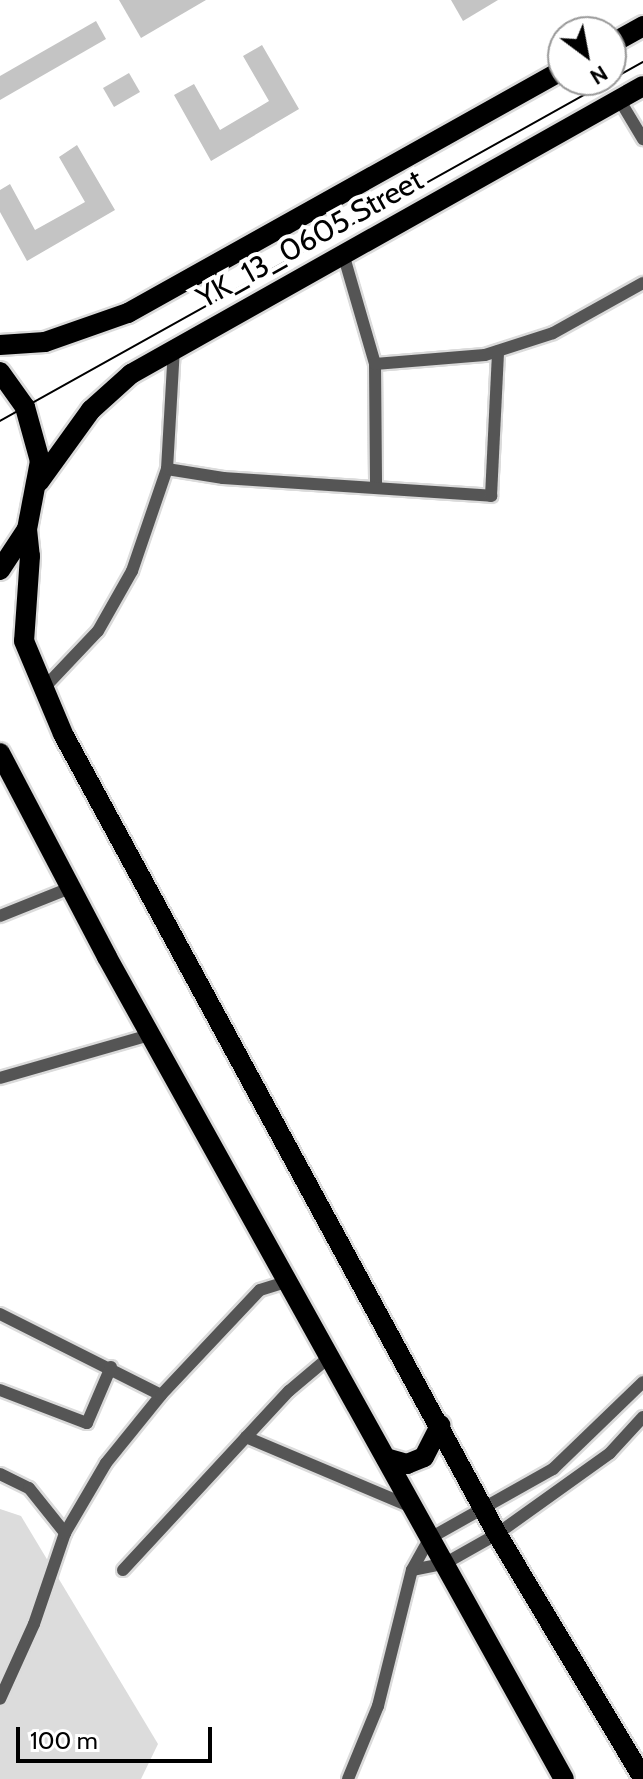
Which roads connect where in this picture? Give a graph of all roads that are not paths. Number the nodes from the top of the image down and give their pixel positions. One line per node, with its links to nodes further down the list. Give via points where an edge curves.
1 (547, 79): 7 (main road, YK_13_0605 Street, via 128,313 45,342)
2 (643, 86): 3 (main road, YK_13_0605 Street)
3 (619, 99): 4 (street); 5 (main road, YK_13_0605 Street)
4 (643, 139)
5 (344, 257): 8 (main road, YK_13_0605 Street); 10 (street)
6 (643, 283): 9 (street, via 553,333)
7 (0, 345)
8 (174, 349): 12 (street); 13 (main road, YK_13_0605 Street, via 110,391)
9 (498, 351): 10 (street); 14 (street, via 491,496)
10 (375, 364): 14 (street)
11 (0, 372): 13 (main road, via 25,407 37,442)
12 (167, 469): 14 (street, via 223,478); 17 (street, via 132,571 105,619 77,658)
13 (39, 482): 15 (main road)
14 (376, 487)
15 (27, 529): 16 (main road); 17 (main road, via 30,556 22,620)
16 (0, 570)
17 (42, 690): 31 (main road, via 212,1014)
18 (0, 753): 19 (main road)
19 (70, 888): 20 (street); 21 (main road)
20 (0, 916)
21 (150, 1035): 22 (street); 23 (main road)
22 (0, 1078)
23 (286, 1282): 25 (main road); 29 (street, via 260,1290)
24 (0, 1314): 26 (street)
25 (328, 1358): 32 (street); 33 (main road)
26 (111, 1367): 28 (street, via 87,1423); 29 (street)
27 (643, 1382): 36 (street, via 553,1469)
28 (0, 1390)
29 (161, 1395): 37 (street, via 106,1463)
30 (643, 1417): 38 (street, via 610,1453)
31 (440, 1425): 33 (main road, via 424,1457 407,1464); 36 (main road)
32 (246, 1437): 35 (street); 41 (street)
33 (386, 1458): 35 (main road)
34 (0, 1474): 37 (street, via 29,1488)
35 (412, 1507): 39 (main road)
36 (483, 1508): 38 (main road); 39 (street)
37 (65, 1533): 43 (street, via 38,1614)
38 (497, 1534): 40 (street); 44 (main road)
39 (430, 1538): 40 (main road); 42 (street)
40 (444, 1564): 42 (street); 46 (main road)
41 (123, 1570)
42 (412, 1570): 45 (street, via 378,1706)
43 (0, 1699)
44 (643, 1778)
45 (348, 1779)
46 (564, 1779)

